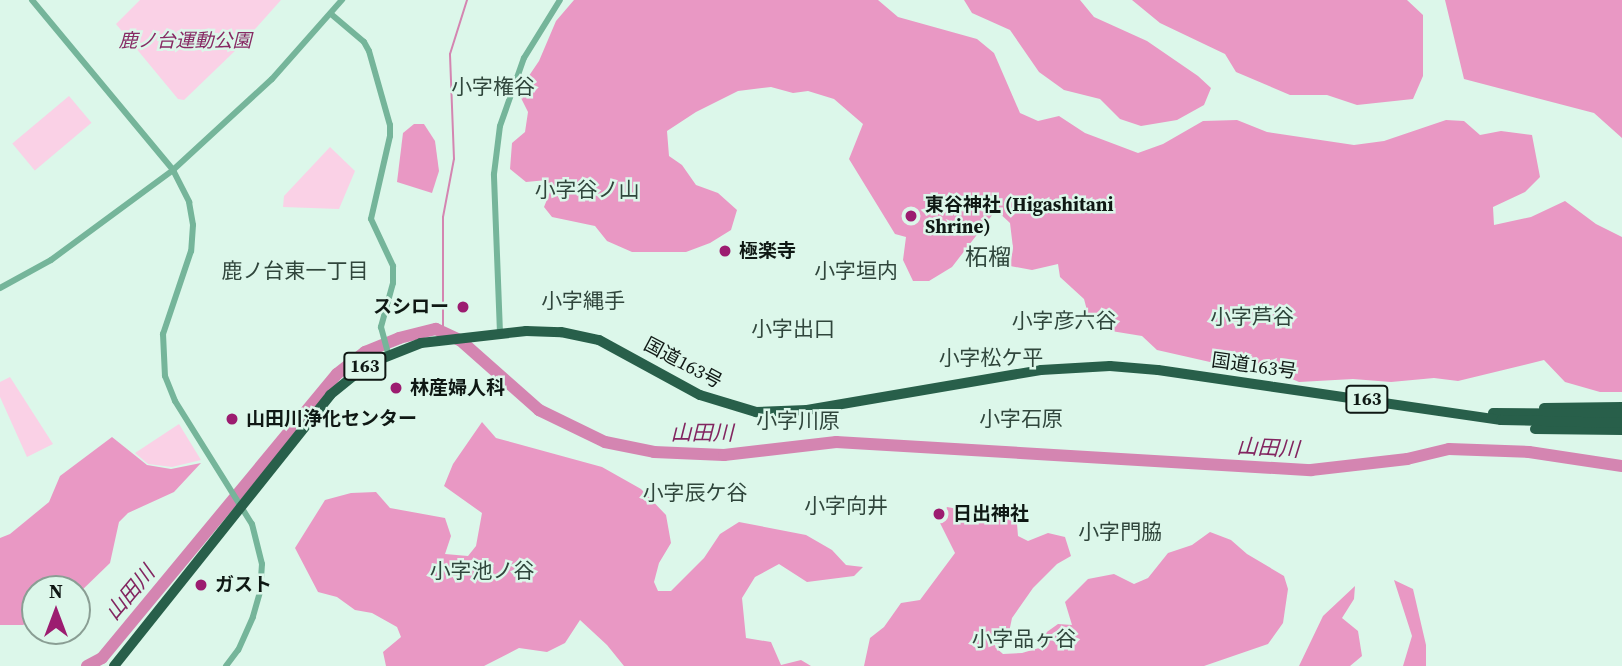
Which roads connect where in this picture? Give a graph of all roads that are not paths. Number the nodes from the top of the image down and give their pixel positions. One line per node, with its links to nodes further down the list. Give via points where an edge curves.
1 (32, 0): 5 (street)
2 (342, 0): 4 (street)
3 (560, 0): 7 (street, via 524,58 500,126 494,174)
4 (331, 14): 5 (street, via 272,79); 8 (street, via 369,51 390,125 371,209 375,231 393,266 393,284 382,318)
5 (173, 170): 6 (street, via 51,260); 16 (street, via 185,191 193,225 191,251 163,334 165,376 175,401)
6 (0, 288)
7 (500, 333): 8 (highway, 国道163号 / 163); 10 (highway, 国道163号 / 163, via 561,332 599,340 700,394 756,412 807,410 1041,370 1110,366)
8 (387, 350): 16 (highway, 国道163号 / 163, via 330,395)
9 (1622, 407): 11 (highway, 163)
10 (1463, 413): 11 (highway, 国道163号 / 163); 13 (highway, 国道163号 / 163)
11 (1481, 413): 12 (highway, 国道163号 / 163)
12 (1622, 414)
13 (1501, 420): 14 (highway, 国道163号 / 163); 15 (highway, via 1555,431)
14 (1622, 423)
15 (1622, 430)
16 (240, 508): 17 (highway, 国道163号 / 163); 18 (street, via 256,535 262,580 245,637)
17 (114, 666)
18 (226, 666)

